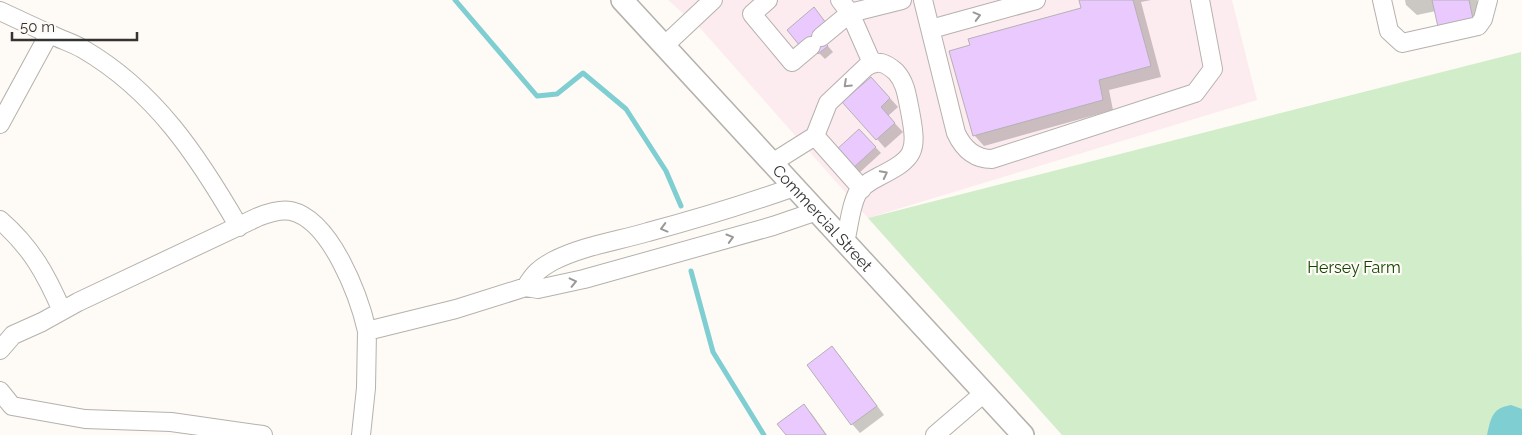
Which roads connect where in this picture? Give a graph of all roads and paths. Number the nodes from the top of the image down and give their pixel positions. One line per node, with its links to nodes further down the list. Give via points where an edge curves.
1 (622, 0): 14 (main road, Commercial Street)
2 (714, 0): 14 (lane)
3 (768, 0): 10 (lane, via 752,14 792,62 816,41)
4 (902, 0): 10 (lane)
5 (923, 0): 12 (lane)
6 (1036, 0): 12 (lane, one-way to 6)
7 (1200, 0): 12 (lane, via 1213,69 1194,93 992,159 971,153 956,133)
8 (1382, 0): 9 (lane, via 1389,31 1402,42 1478,26)
9 (1488, 0)
10 (845, 6): 15 (lane)
11 (0, 11): 13 (lane)
12 (930, 29)
13 (49, 34): 16 (lane); 23 (lane, via 82,48 123,75 154,105 212,179)
14 (664, 46): 18 (main road, Commercial Street)
15 (872, 63): 17 (lane, one-way to 17, via 832,98); 20 (lane, one-way to 15, via 904,162 914,143 902,80 885,64)
16 (0, 124)
17 (815, 136): 18 (lane); 20 (lane)
18 (772, 163): 19 (main road, Commercial Street)
19 (794, 187): 21 (main road, Commercial Street); 24 (lane, one-way to 24, via 686,222)
20 (862, 189): 25 (lane, via 853,206)
21 (817, 211): 25 (main road, Commercial Street); 26 (lane, one-way to 21, via 764,229)
22 (0, 220): 28 (lane, via 35,257)
23 (239, 227): 28 (lane); 29 (lane, via 278,211 298,213 311,221 329,241 354,287)
24 (610, 242): 26 (lane); 27 (lane, via 555,260 532,275)
25 (845, 242): 32 (main road, Commercial Street)
26 (617, 269): 27 (lane, one-way to 26, via 550,287)
27 (526, 287): 29 (lane, via 456,309)
28 (62, 311): 30 (lane, via 12,335)
29 (367, 331): 35 (lane, via 366,388)
30 (0, 350)
31 (0, 391): 33 (lane, via 12,406 85,419)
32 (984, 393): 36 (lane); 37 (main road, Commercial Street)
33 (114, 428): 34 (lane, via 171,422)
34 (263, 435)
35 (360, 435)
36 (935, 435)
37 (1023, 435)

